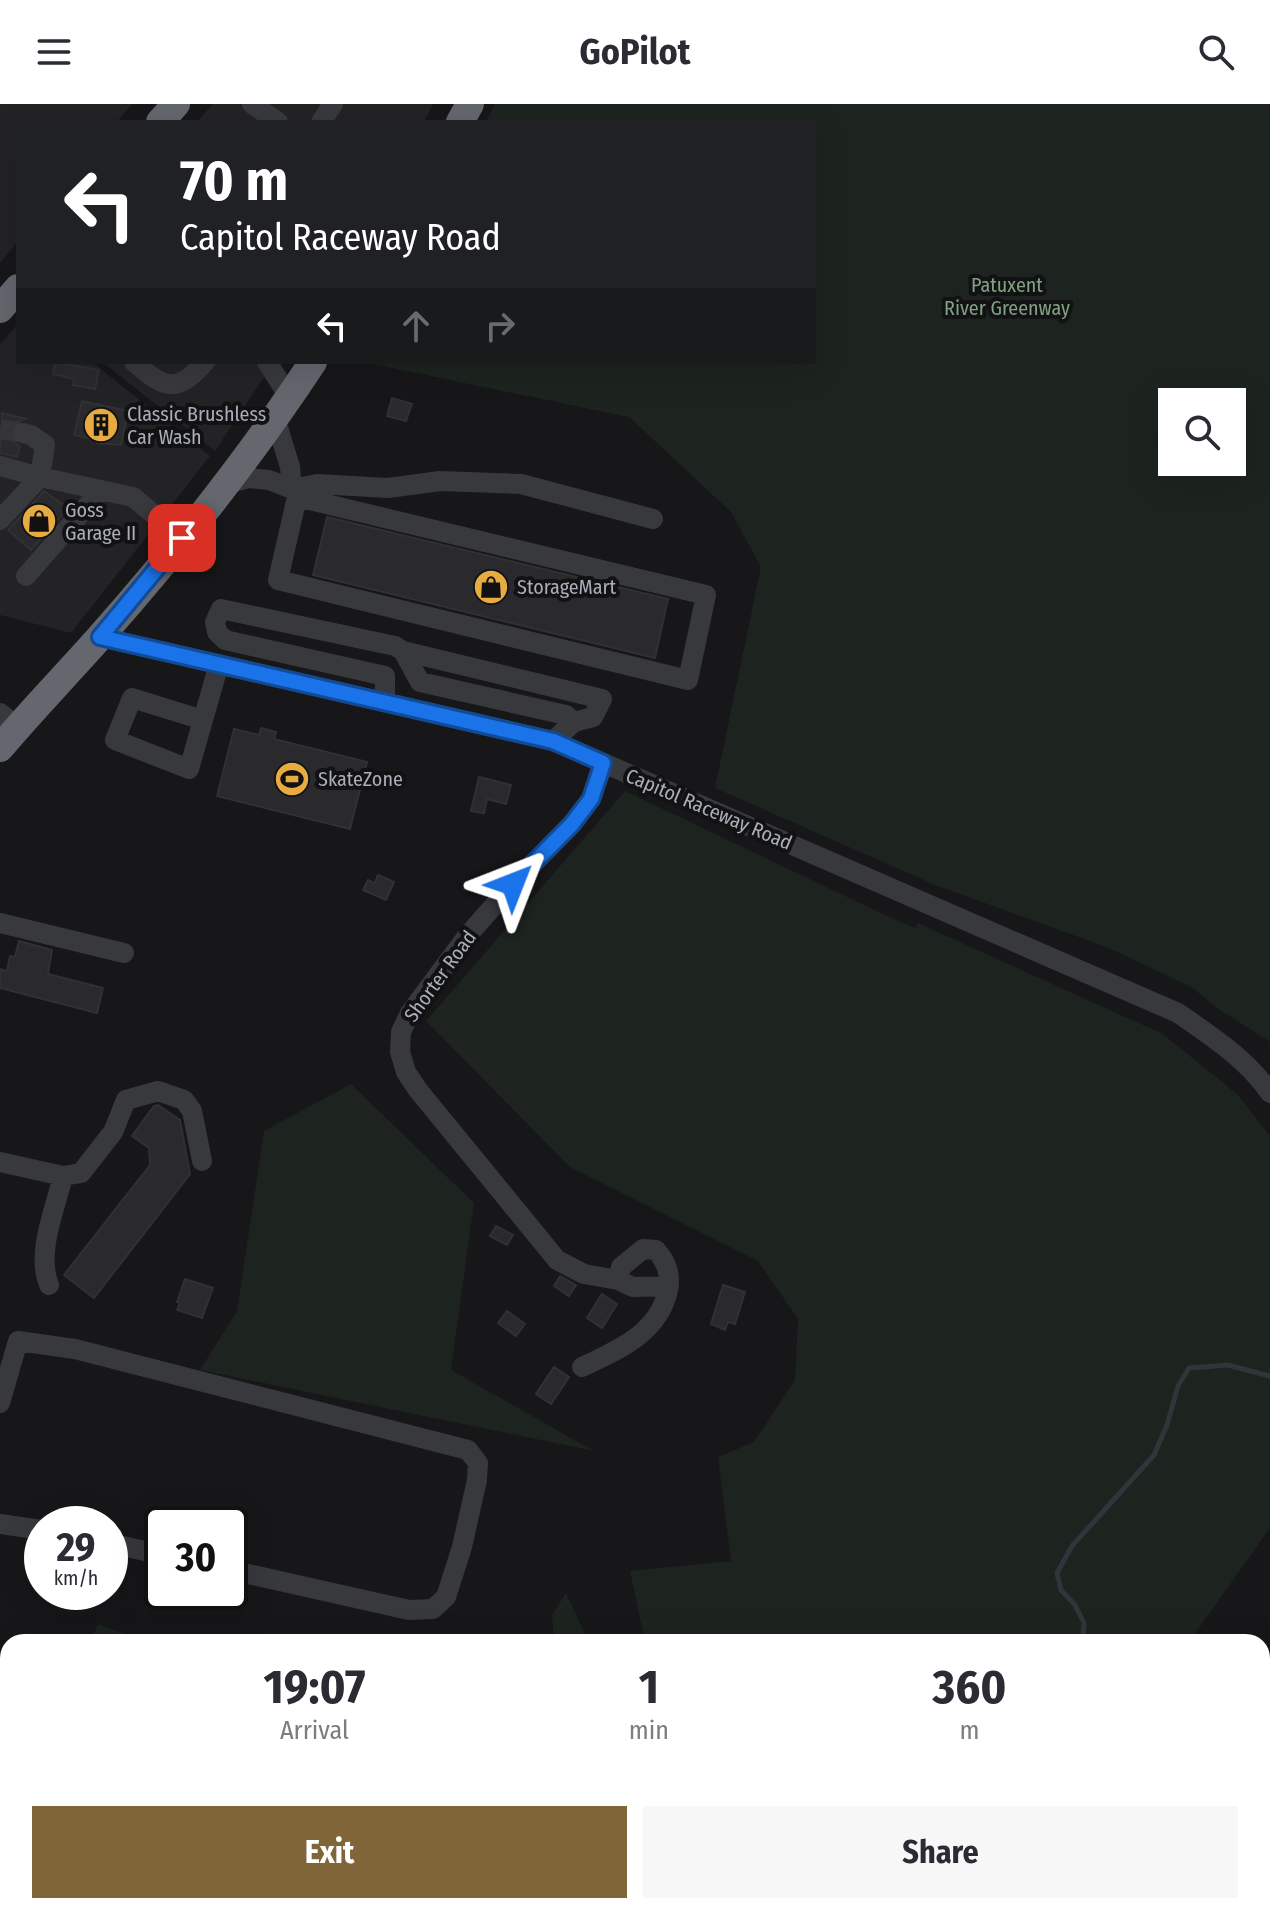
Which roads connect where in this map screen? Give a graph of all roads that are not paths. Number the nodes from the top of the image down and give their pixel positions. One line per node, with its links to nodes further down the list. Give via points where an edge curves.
1 (176, 104): 3 (highway)
2 (252, 104): 4 (street)
3 (162, 120)
4 (275, 120)
5 (16, 290): 6 (highway)
6 (0, 309)
7 (136, 364): 8 (street, via 157,383 174,386)
8 (203, 364)
9 (268, 364): 11 (street)
10 (312, 364): 11 (highway)
11 (282, 408): 15 (highway); 17 (street)
12 (27, 434): 14 (street, via 45,445)
13 (0, 466): 14 (street)
14 (40, 477): 16 (street); 19 (street)
15 (225, 484): 17 (street, via 269,480); 20 (highway)
16 (101, 490): 20 (street, via 133,497); 21 (street)
17 (294, 493): 17 (street, via 278,580 688,680 706,595); 18 (street, via 317,484 521,484)
18 (653, 519)
19 (0, 520)
20 (182, 538): 22 (highway)
21 (26, 576)
22 (100, 637): 24 (street, Capitol Raceway Road); 28 (highway)
23 (403, 651): 25 (street, via 221,609 215,622 225,640 385,676); 27 (street, via 420,682 566,715); 27 (street, via 602,699 593,717)
24 (219, 664): 25 (street, Capitol Raceway Road); 26 (street)
25 (385, 701): 29 (street, Capitol Raceway Road)
26 (203, 720)
27 (574, 722): 29 (street)
28 (6, 729)
29 (553, 741): 30 (street, Capitol Raceway Road)
30 (603, 763): 33 (street, Capitol Raceway Road, via 1178,1013 1223,1044); 37 (street, Shorter Road, via 591,799 572,824 468,935 410,1013 400,1052 418,1090 557,1260 584,1274)
31 (0, 923): 32 (street)
32 (124, 953)
33 (1270, 1093)
34 (202, 1161): 36 (street, via 192,1111 184,1100 158,1091 126,1100 113,1132 81,1173)
35 (0, 1162): 36 (street)
36 (63, 1176): 38 (street, via 43,1269)
37 (618, 1280): 39 (street, Shorter Road, via 633,1287); 39 (street, via 621,1267 631,1258 643,1249 656,1250 670,1273)
38 (49, 1285)
39 (669, 1286): 40 (street, via 664,1306 648,1329)
40 (582, 1367)
41 (0, 1403): 44 (street, via 18,1341 75,1349 468,1450 478,1463 458,1559 446,1597 433,1609 409,1610)
42 (0, 1524): 43 (street)
43 (24, 1527)
44 (248, 1574)

